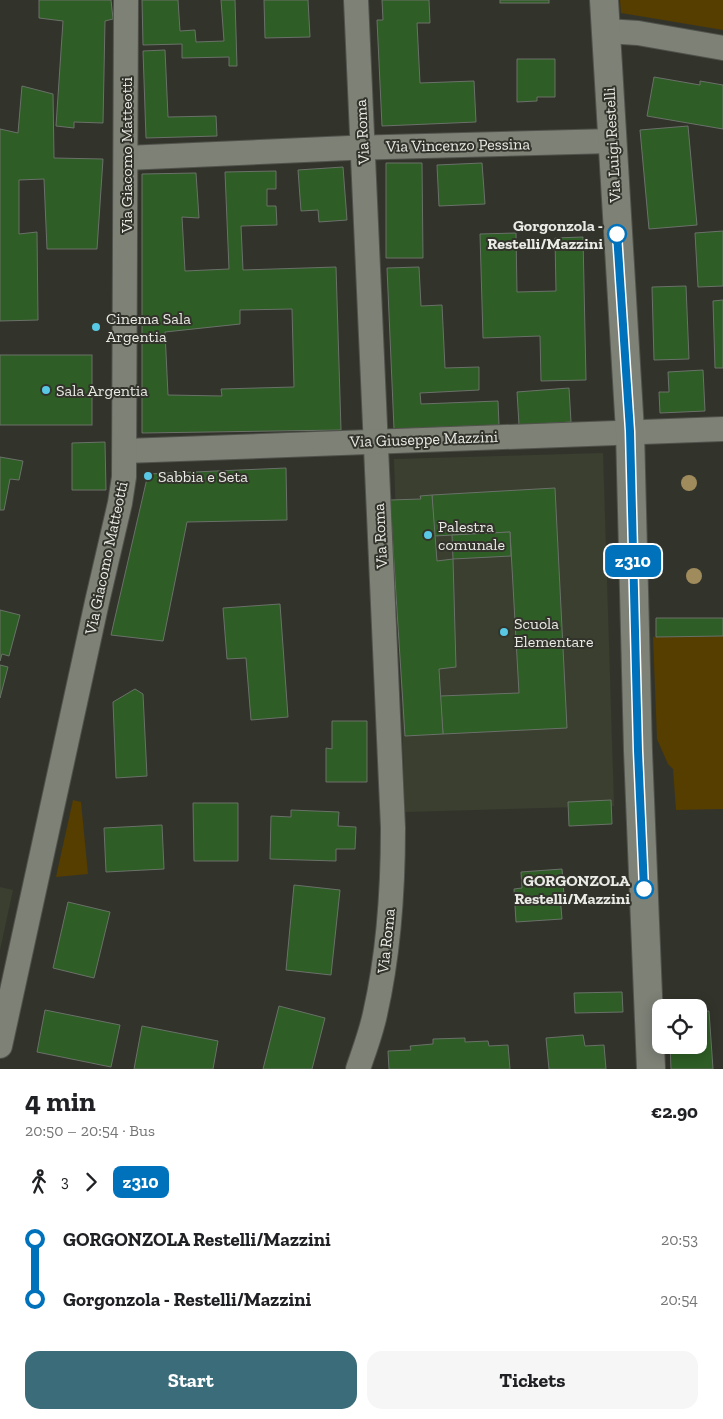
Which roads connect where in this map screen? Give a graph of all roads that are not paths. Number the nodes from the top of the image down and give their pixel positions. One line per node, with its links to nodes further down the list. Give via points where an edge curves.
1 (126, 0): 8 (street, Via Giacomo Matteotti)
2 (356, 0): 7 (street, Via Roma)
3 (604, 0): 4 (street, Via Luigi Restelli)
4 (606, 31): 5 (street, via 638,33); 6 (street, Via Luigi Restelli)
5 (723, 48)
6 (612, 141): 7 (street, Via Vincenzo Pessina); 10 (street, Via Luigi Restelli)
7 (362, 147): 8 (street, Via Vincenzo Pessina); 11 (street, Via Roma)
8 (126, 158): 12 (street, Via Giacomo Matteotti)
9 (723, 429): 10 (street, Via Giuseppe Mazzini)
10 (630, 431): 11 (street, Via Giuseppe Mazzini); 15 (street, Via Luigi Restelli, via 638,751)
11 (376, 441): 12 (street, Via Giuseppe Mazzini); 14 (street, Via Roma, via 393,846 381,984)
12 (125, 451): 13 (street, Via Giacomo Matteotti, via 120,503)
13 (0, 1046)
14 (358, 1069)
15 (651, 1069)

